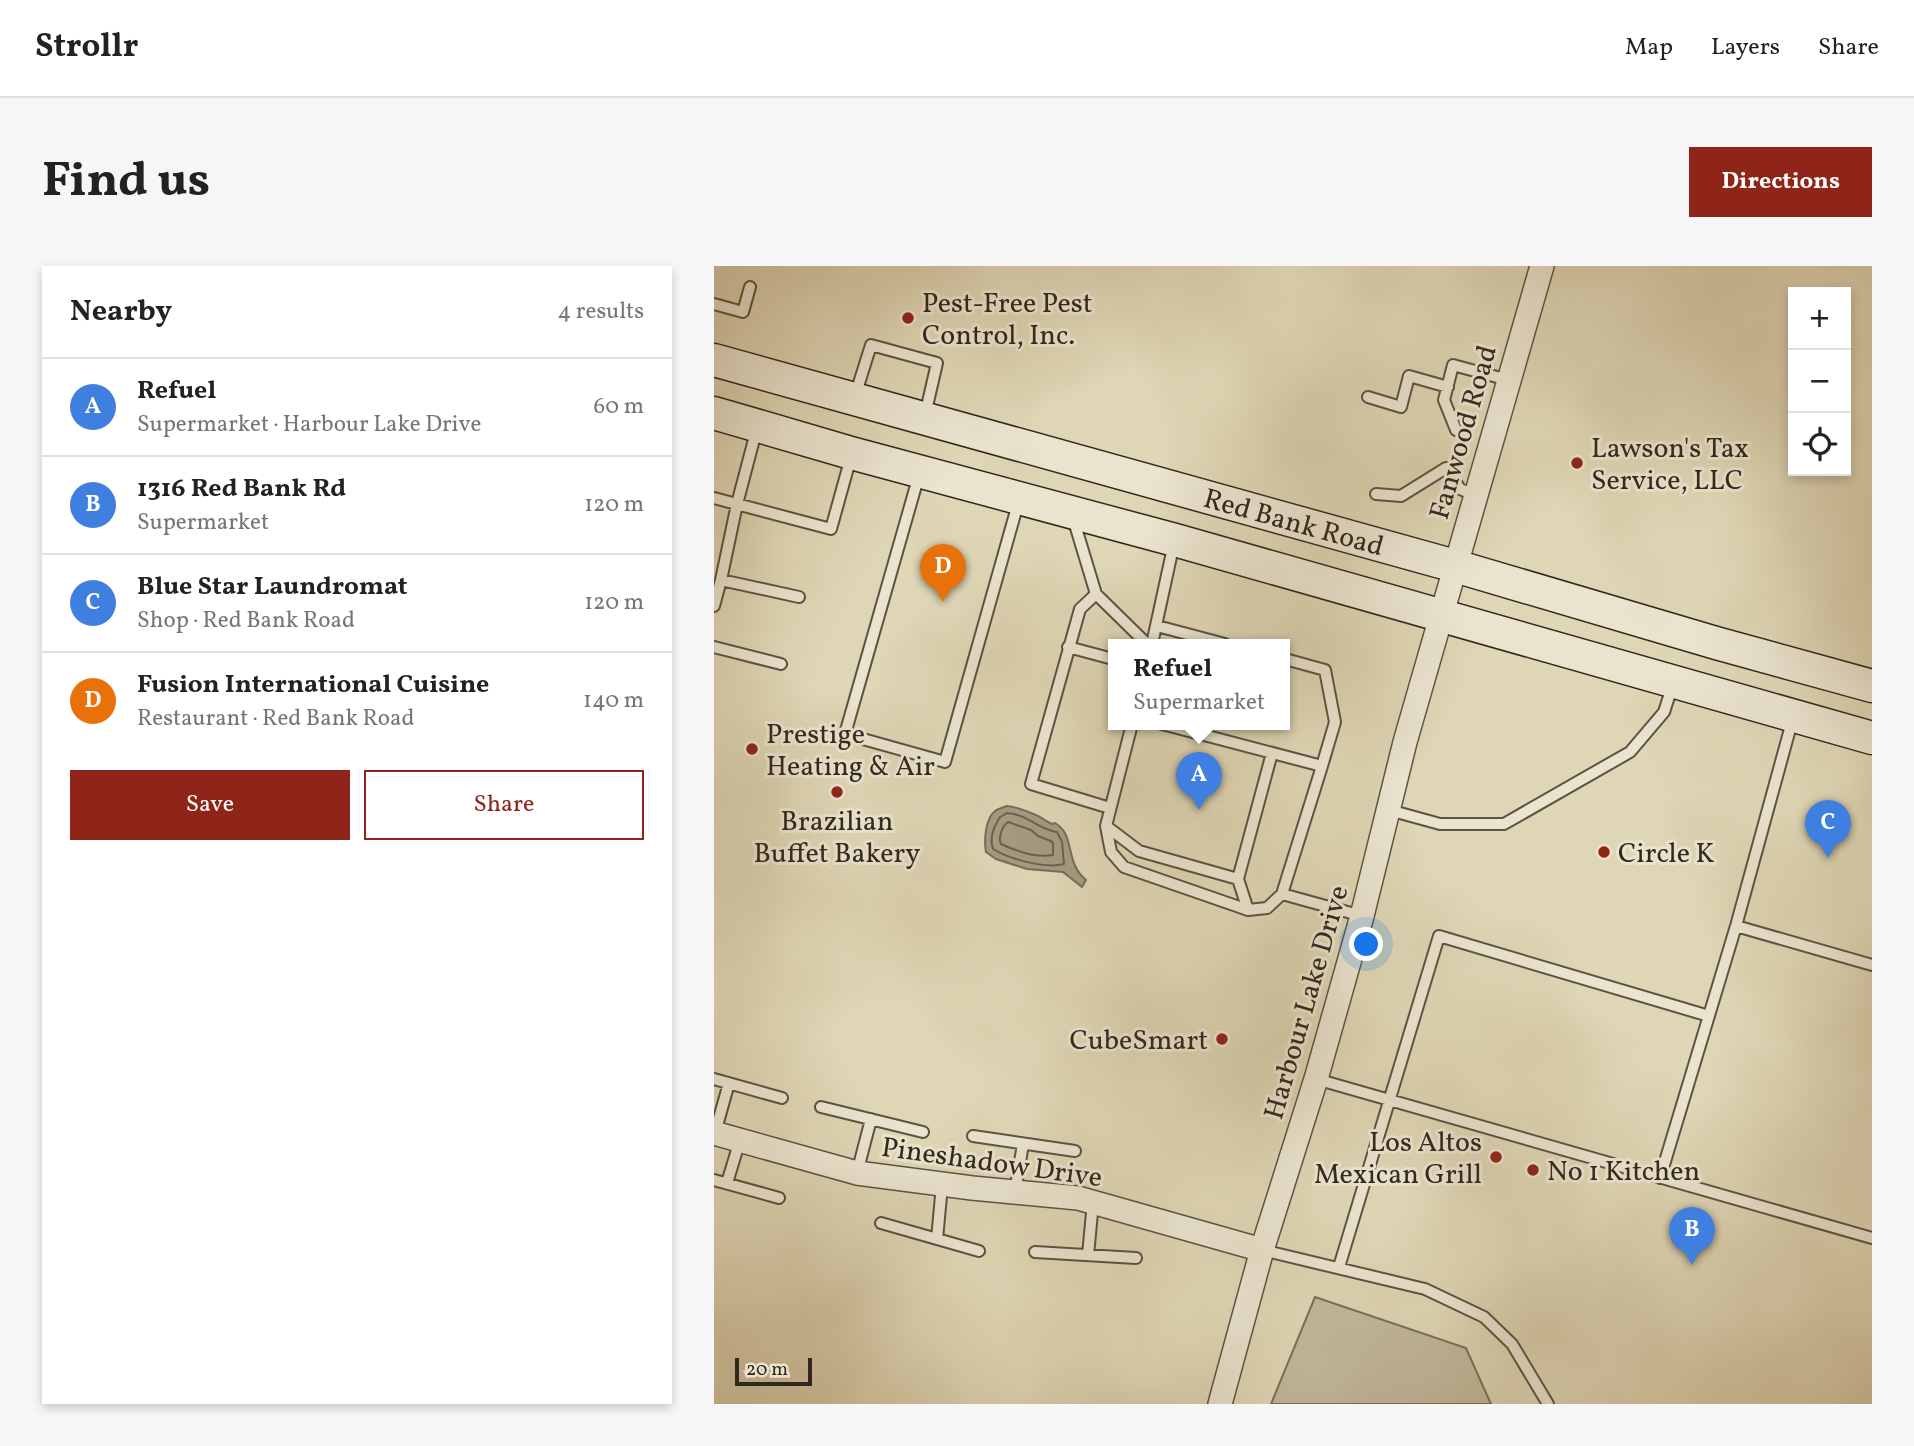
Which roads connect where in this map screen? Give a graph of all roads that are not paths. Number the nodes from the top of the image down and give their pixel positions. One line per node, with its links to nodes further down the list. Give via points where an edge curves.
1 (1542, 266): 5 (street, Fanwood Road)
2 (750, 287): 3 (lane, via 743,312)
3 (714, 304)
4 (714, 360): 8 (main road, Red Bank Road)
5 (1508, 380): 6 (lane, via 1453,365); 16 (street, Fanwood Road)
6 (1448, 387): 7 (lane, via 1409,376 1401,407); 12 (lane, via 1444,400)
7 (1368, 397)
8 (854, 399): 10 (main road, Red Bank Road); 10 (lane, via 871,345 924,359 937,363)
9 (714, 413): 11 (main road, Red Bank Road)
10 (925, 418): 22 (main road, Red Bank Road)
11 (758, 425): 13 (main road, Red Bank Road); 19 (lane)
12 (1456, 430)
13 (851, 453): 14 (main road, Red Bank Road); 19 (lane, via 831,530)
14 (920, 472): 18 (main road, Red Bank Road); 18 (lane, via 845,734 945,762)
15 (1376, 494): 16 (lane, via 1401,496 1446,468 1460,489)
16 (1475, 495): 22 (street, Fanwood Road)
17 (714, 498): 19 (lane)
18 (1020, 499): 20 (main road, Red Bank Road)
19 (737, 504): 23 (lane)
20 (1071, 512): 21 (main road, Red Bank Road); 24 (lane)
21 (1175, 540): 27 (main road, Red Bank Road); 28 (lane)
22 (1455, 566): 27 (street, Fanwood Road); 38 (main road, Red Bank Road)
23 (720, 580): 25 (lane); 26 (lane)
24 (1096, 594): 29 (lane); 33 (lane, via 1080,609)
25 (799, 597)
26 (714, 606)
27 (1441, 615): 37 (main road, Red Bank Road); 46 (street, Harbour Lake Drive)
28 (1157, 626): 30 (lane); 31 (lane)
29 (1145, 639)
30 (1152, 639)
31 (1206, 639)
32 (714, 647): 36 (lane)
33 (1068, 647): 34 (lane); 45 (lane, via 1031,784)
34 (1108, 658)
35 (1290, 660): 44 (lane, via 1325,670 1335,722)
36 (781, 664)
37 (1674, 682): 39 (main road, Red Bank Road); 46 (lane, via 1664,712 1630,752 1504,824 1440,824)
38 (1872, 686)
39 (1794, 716): 42 (main road, Red Bank Road); 52 (lane)
40 (1130, 730): 45 (lane)
41 (1185, 730): 43 (lane)
42 (1872, 738)
43 (1272, 753): 44 (lane); 48 (lane)
44 (1322, 766): 49 (lane)
45 (1110, 808): 47 (lane)
46 (1389, 810): 51 (street, Harbour Lake Drive)
47 (1106, 826): 48 (lane, via 1139,851); 50 (lane, via 1111,852 1124,867)
48 (1238, 879): 50 (lane)
49 (1282, 894): 50 (lane, via 1267,908); 51 (lane)
50 (1248, 910)
51 (1362, 916): 56 (street, Harbour Lake Drive)
52 (1736, 926): 53 (lane); 54 (lane)
53 (1872, 964)
54 (1709, 1016): 59 (lane, via 1439,936); 69 (lane)
55 (714, 1079): 57 (lane)
56 (1315, 1079): 59 (lane); 79 (street, Harbour Lake Drive)
57 (729, 1083): 58 (lane); 63 (lane)
58 (782, 1098)
59 (1390, 1101): 69 (lane); 84 (lane)
60 (821, 1107): 61 (lane)
61 (871, 1119): 62 (lane); 68 (lane)
62 (923, 1132)
63 (714, 1133): 65 (street, Pineshadow Drive)
64 (973, 1136): 66 (lane)
65 (740, 1140): 68 (street, Pineshadow Drive); 71 (lane)
66 (1023, 1144): 67 (lane); 73 (lane)
67 (1075, 1151)
68 (857, 1173): 72 (street, Pineshadow Drive)
69 (1660, 1178): 77 (lane)
70 (714, 1180): 71 (lane)
71 (727, 1183): 74 (lane)
72 (942, 1185): 73 (street, Pineshadow Drive); 78 (lane)
73 (1015, 1192): 75 (street, Pineshadow Drive)
74 (779, 1198)
75 (1093, 1202): 79 (street, Pineshadow Drive); 82 (lane)
76 (881, 1223): 78 (lane)
77 (1872, 1238)
78 (937, 1239): 80 (lane)
79 (1262, 1250): 84 (lane); 85 (street, Harbour Lake Drive)
80 (979, 1251)
81 (1035, 1252): 82 (lane)
82 (1088, 1255): 83 (lane)
83 (1136, 1258)
84 (1339, 1267): 86 (lane, via 1425,1289 1484,1317 1512,1344)
85 (1220, 1404)
86 (1548, 1404)

